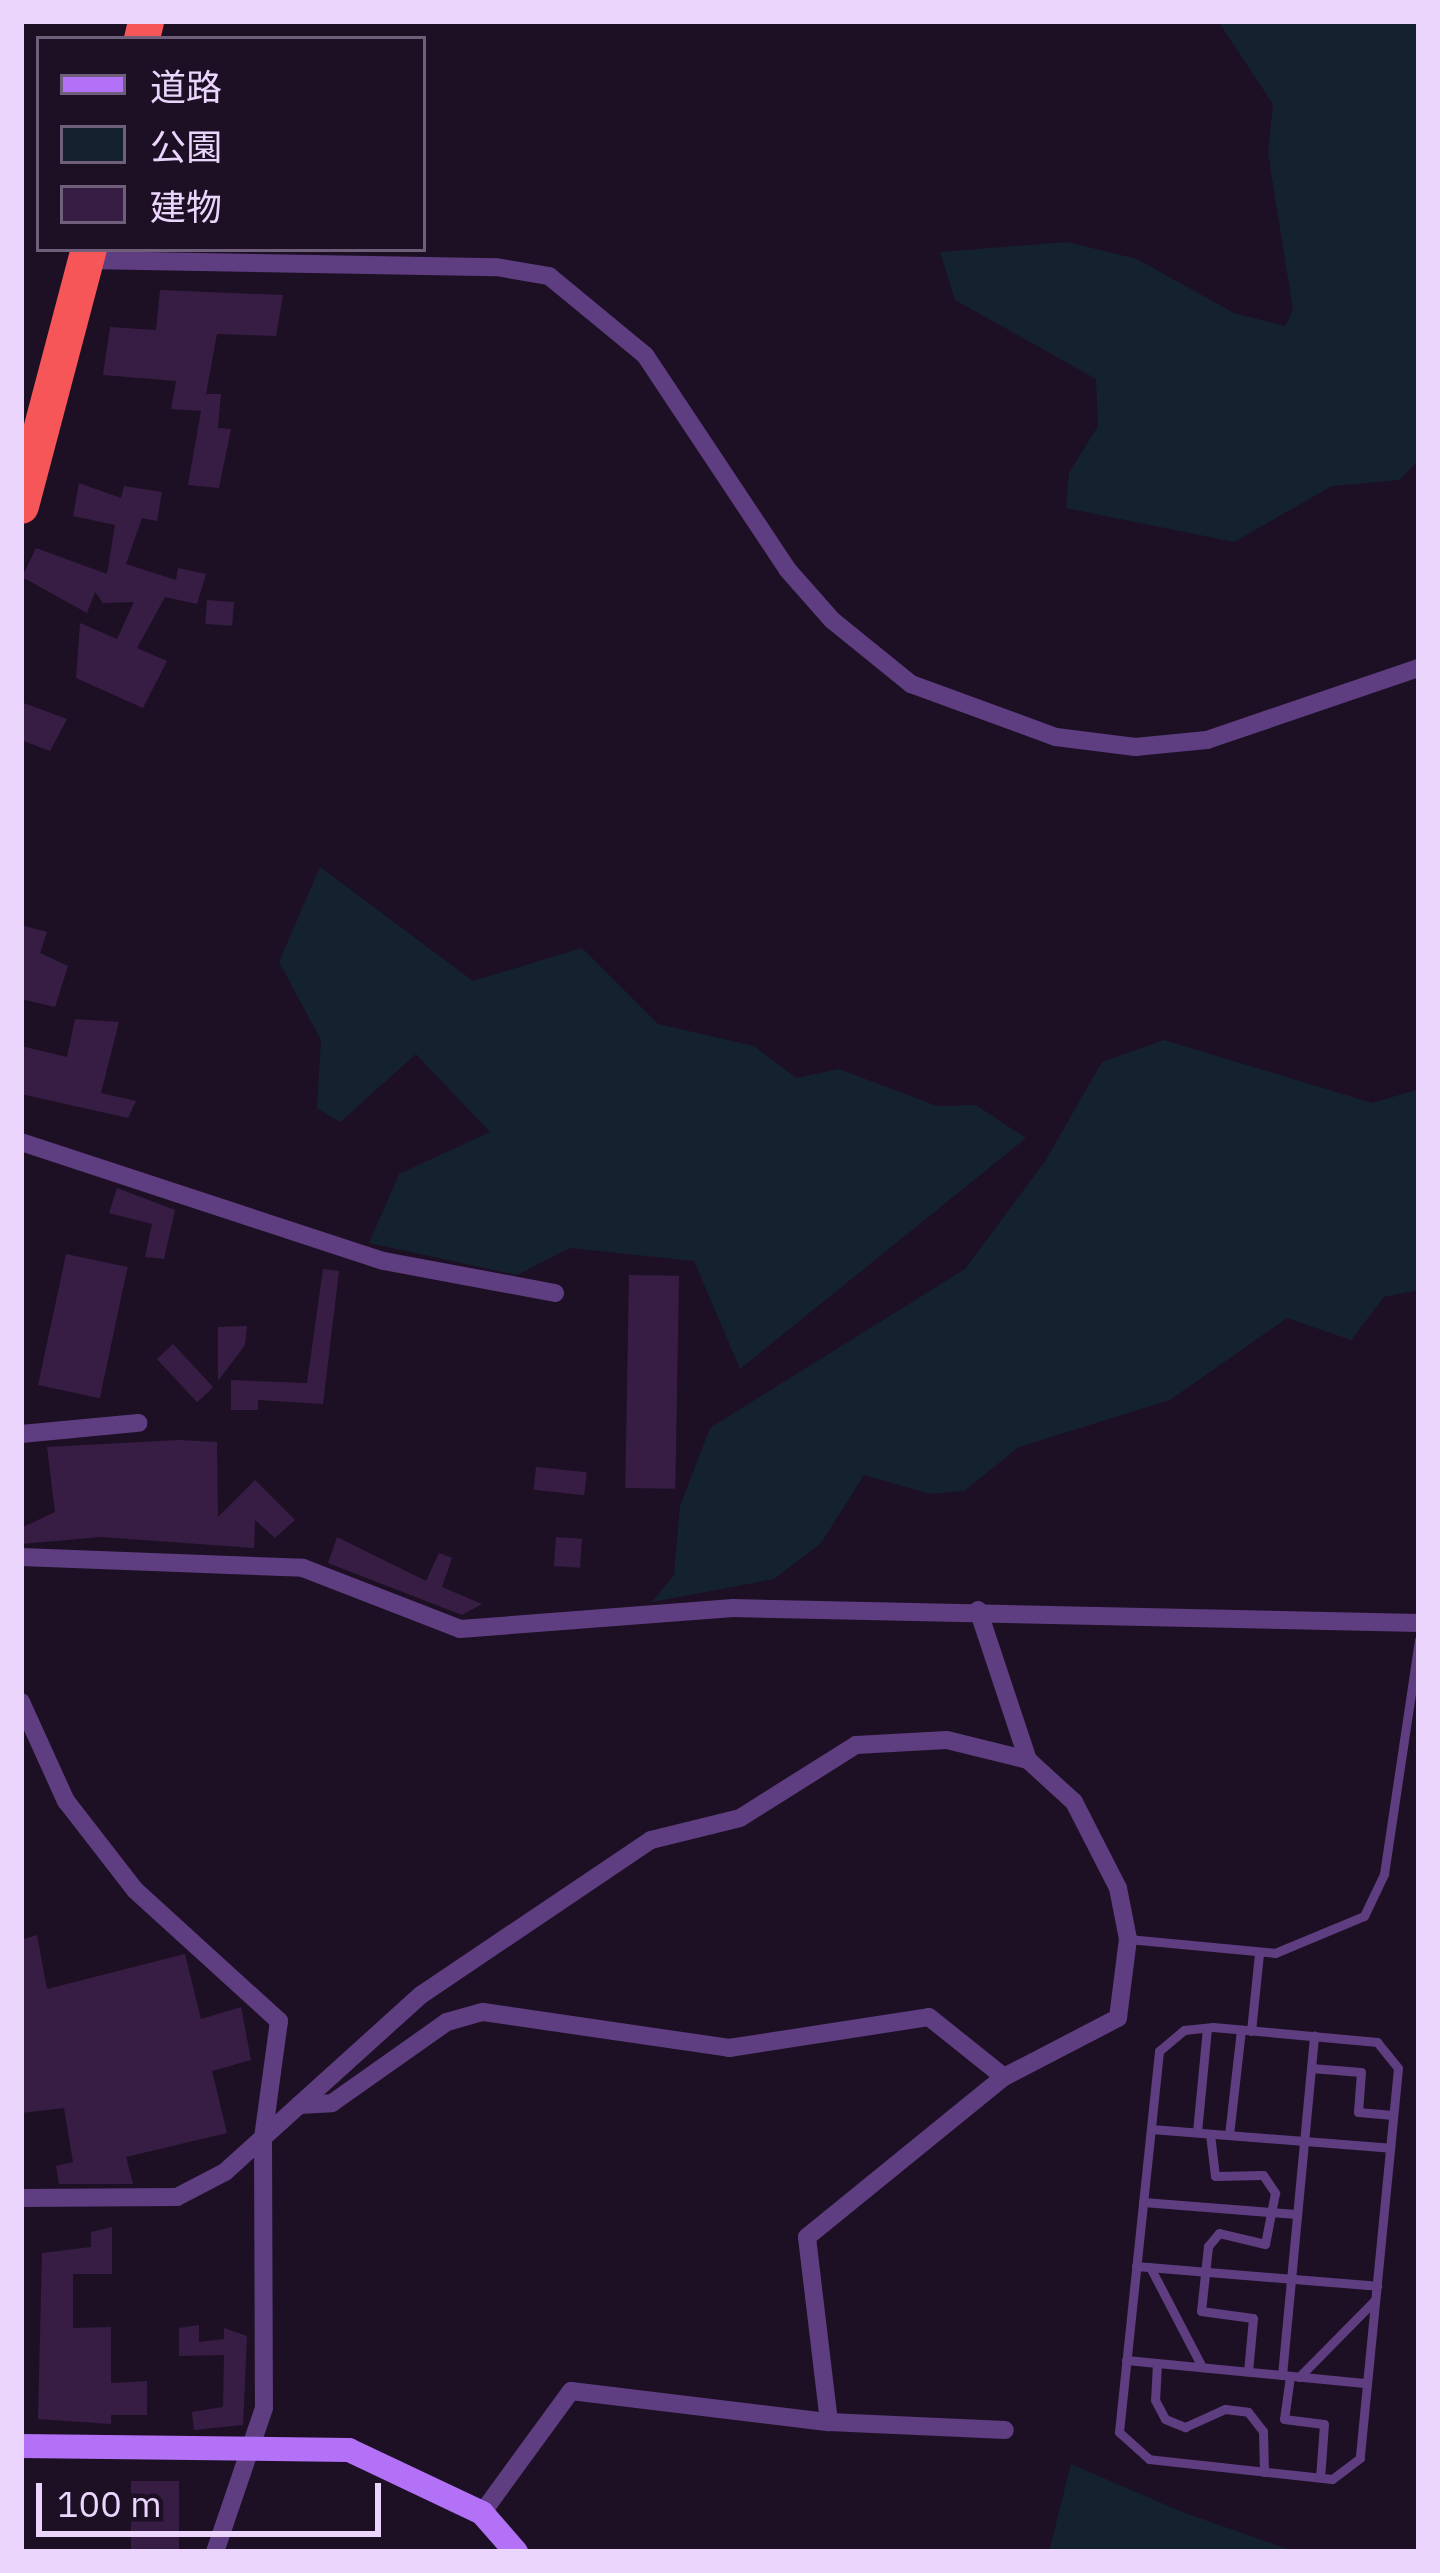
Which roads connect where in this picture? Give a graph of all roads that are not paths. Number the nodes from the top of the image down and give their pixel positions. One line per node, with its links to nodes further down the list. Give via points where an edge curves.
1 (88, 255): 2 (highway); 3 (street, via 496,267 548,276 645,355 787,569 832,620 911,684 1056,737 1135,747 1207,740)
2 (21, 506)
3 (1419, 668)
4 (21, 1142): 5 (street, via 384,1262)
5 (555, 1293)
6 (138, 1424): 7 (street)
7 (21, 1434)
8 (21, 1557): 9 (street, via 303,1568 460,1629 733,1608)
9 (978, 1610): 10 (street); 13 (street, via 1022,1718)
10 (1419, 1623)
11 (1419, 1640): 15 (lane, via 1384,1874 1364,1916 1331,1937)
12 (21, 1702): 31 (street, via 66,1801 134,1890 279,2021)
13 (1028, 1760): 14 (street, via 1074,1802 1118,1888); 25 (street, via 947,1740 856,1745 740,1818 651,1840 421,1995)
14 (1128, 1939): 15 (lane); 20 (street, via 1118,2018)
15 (1259, 1954): 17 (lane)
16 (1207, 2028): 17 (lane); 22 (lane); 27 (lane, via 1184,2030 1159,2051)
17 (1246, 2030): 18 (lane); 24 (lane)
18 (1314, 2036): 19 (lane); 26 (lane, via 1392,2051)
19 (1311, 2068): 26 (lane, via 1361,2072 1358,2112); 32 (lane)
20 (1004, 2077): 25 (street, via 929,2017 729,2048 501,2011 447,2022 332,2103); 50 (street, via 806,2237)
21 (1186, 2082): 22 (lane)
22 (1202, 2083): 28 (lane)
23 (1217, 2083): 24 (lane)
24 (1235, 2085): 30 (lane)
25 (298, 2105): 31 (street)
26 (1393, 2115): 33 (lane)
27 (1150, 2128): 28 (lane); 35 (lane)
28 (1197, 2132): 29 (lane)
29 (1210, 2134): 30 (lane); 36 (lane, via 1215,2176 1263,2175)
30 (1229, 2135): 32 (lane)
31 (263, 2138): 34 (street, via 177,2197); 53 (street)
32 (1304, 2141): 33 (lane); 37 (lane)
33 (1390, 2148): 42 (lane)
34 (21, 2198)
35 (1143, 2202): 36 (lane); 38 (lane)
36 (1274, 2212): 37 (lane); 40 (lane, via 1265,2244 1211,2239)
37 (1297, 2214): 41 (lane)
38 (1136, 2266): 39 (lane); 44 (lane)
39 (1150, 2267): 40 (lane); 46 (lane)
40 (1205, 2272): 41 (lane); 47 (lane, via 1201,2311 1253,2318)
41 (1291, 2279): 42 (lane); 48 (lane)
42 (1377, 2286): 43 (lane)
43 (1375, 2299): 48 (lane); 49 (lane)
44 (1126, 2360): 45 (lane); 54 (lane, via 1119,2432 1127,2448 1149,2459)
45 (1157, 2362): 46 (lane); 54 (lane, via 1155,2400 1165,2419 1185,2426 1225,2409 1248,2412 1263,2431)
46 (1202, 2367): 47 (lane)
47 (1248, 2372): 48 (lane)
48 (1290, 2376): 49 (lane); 55 (lane, via 1284,2419 1324,2424)
49 (1367, 2384): 55 (lane, via 1360,2458 1351,2471)
50 (829, 2422): 51 (street); 56 (street, via 571,2391)
51 (1005, 2430)
52 (21, 2446): 53 (street)
53 (258, 2446): 56 (street, via 349,2450); 57 (street)
54 (1264, 2472): 55 (lane)
55 (1319, 2478)
56 (482, 2513): 58 (street)
57 (214, 2552)
58 (516, 2552)

